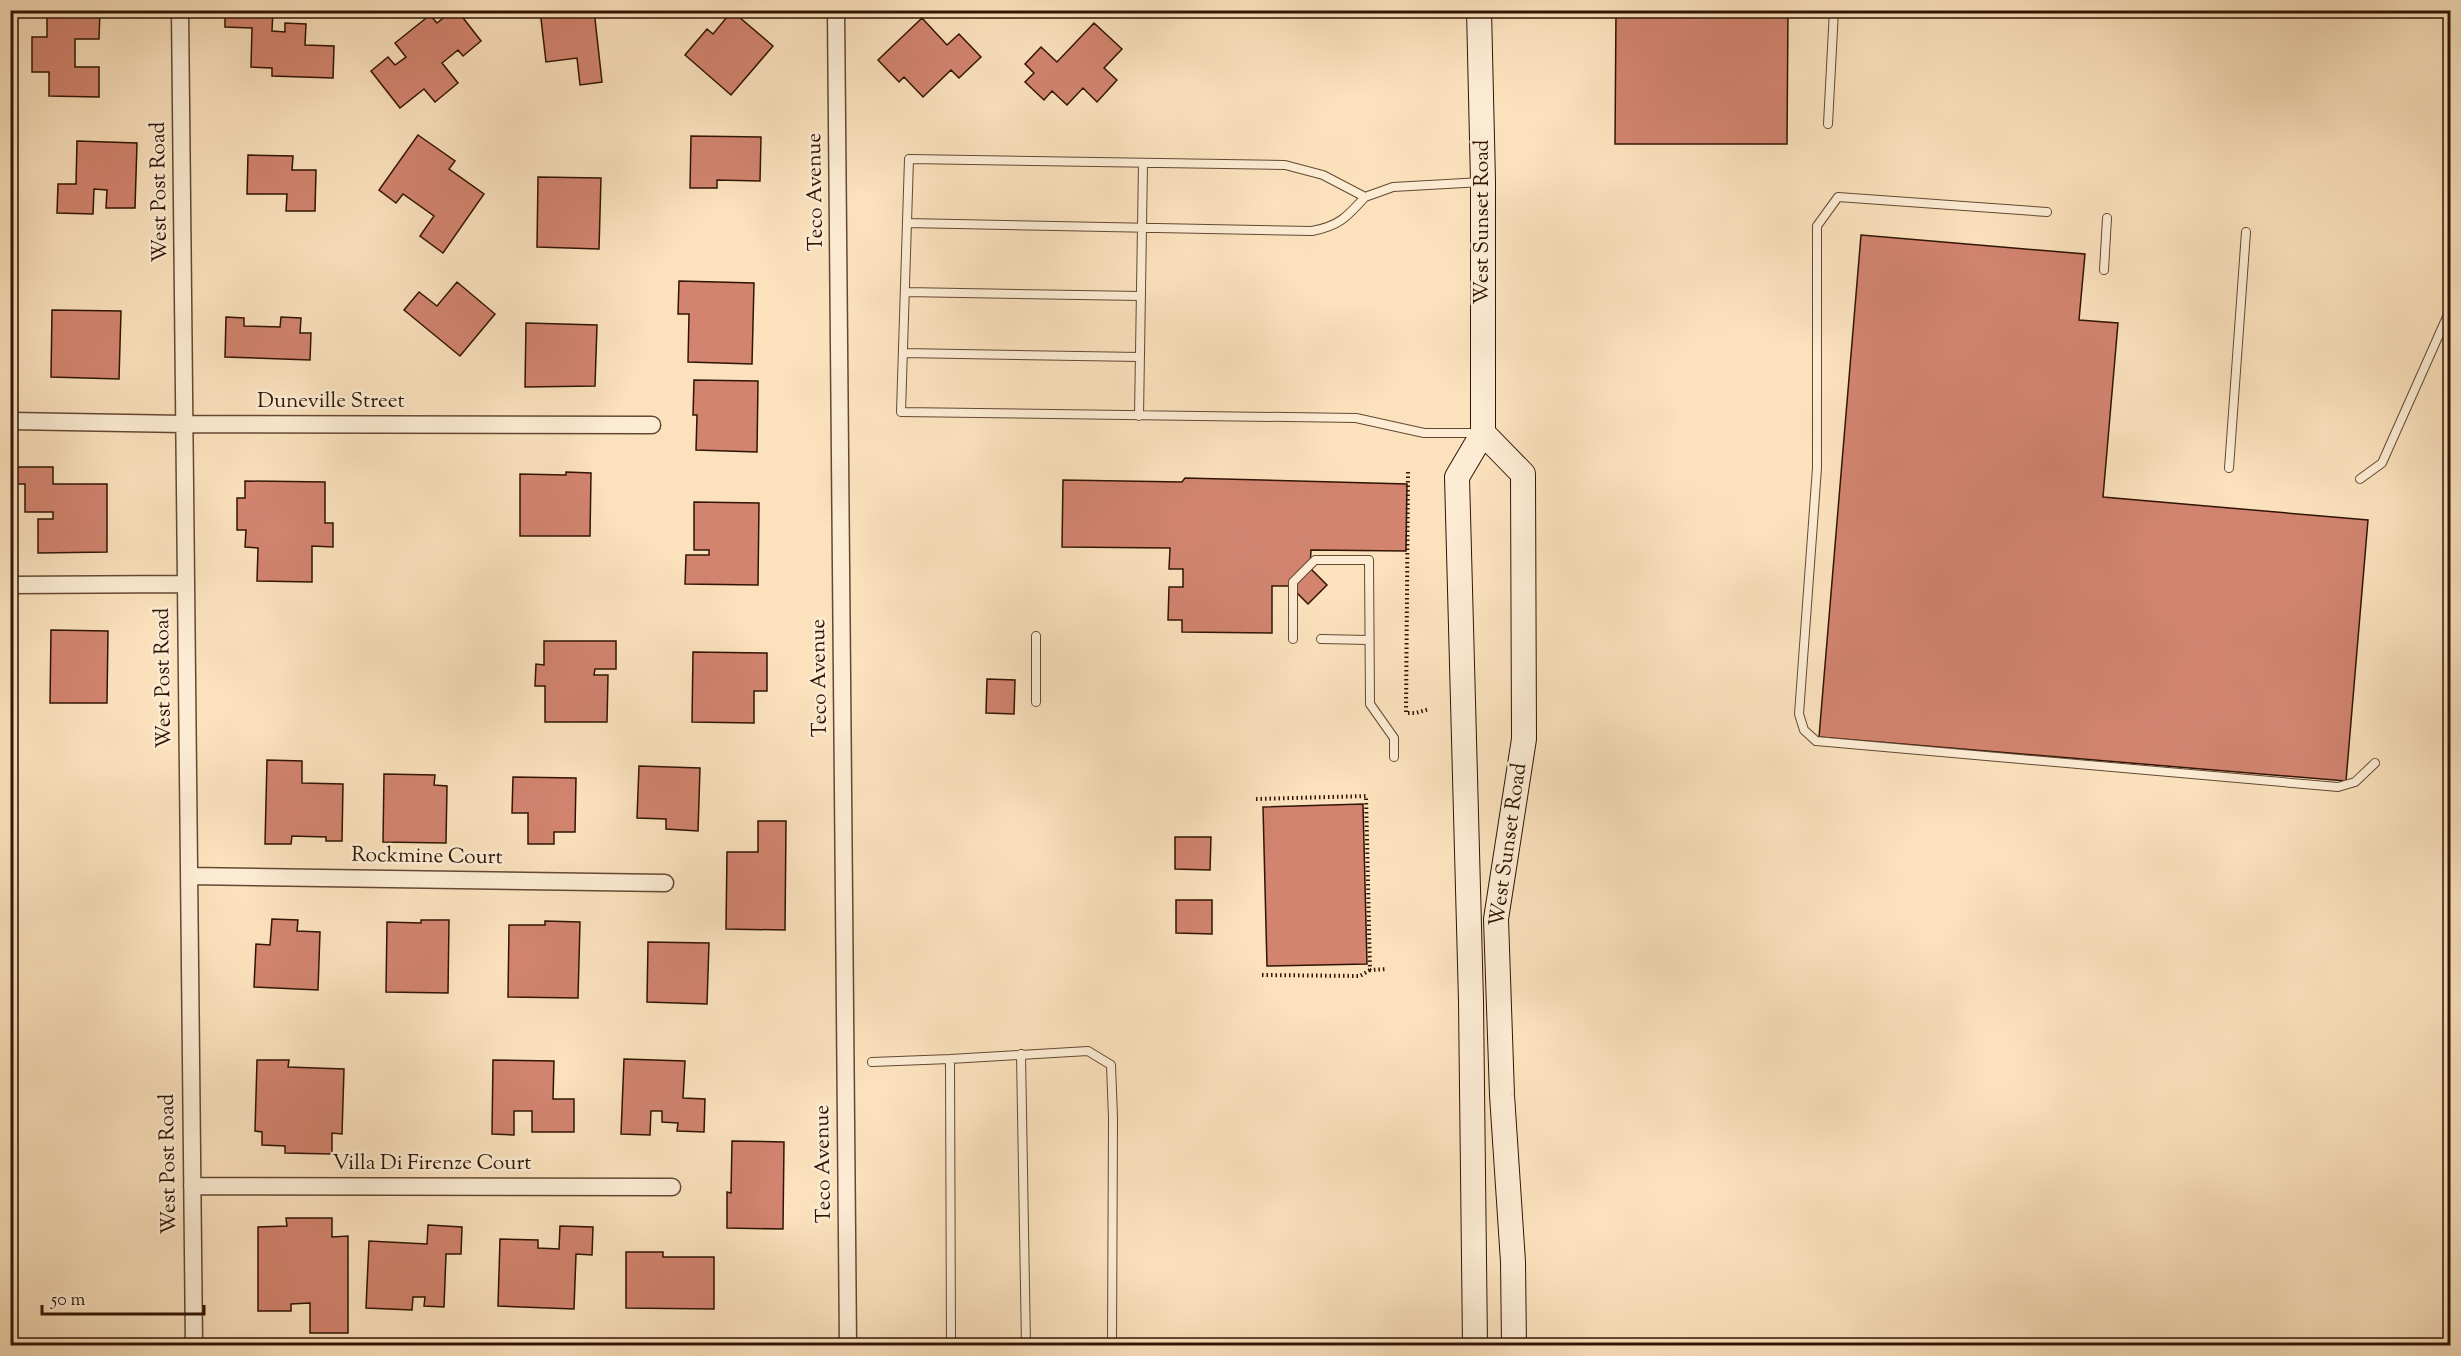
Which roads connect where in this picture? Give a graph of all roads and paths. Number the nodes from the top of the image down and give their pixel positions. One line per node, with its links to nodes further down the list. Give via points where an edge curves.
1 (180, 10): 22 (street, West Post Road)
2 (837, 10): 50 (street, Teco Avenue)
3 (1479, 10): 7 (main road, West Sunset Road)
4 (1834, 10): 5 (lane)
5 (1828, 124)
6 (1143, 163): 8 (lane, via 1285,165 1323,175); 11 (lane, via 909,159); 12 (lane)
7 (1483, 182): 8 (lane, via 1393,187); 24 (main road, West Sunset Road)
8 (1365, 197): 12 (lane, via 1344,220 1312,231)
9 (2047, 212): 37 (lane, via 1838,196 1817,226 1817,468 1799,714 1804,730 1816,741 2338,787 2355,782)
10 (2107, 218): 14 (lane)
11 (907, 223): 12 (lane); 15 (lane)
12 (1142, 228): 16 (lane)
13 (2246, 232): 25 (lane)
14 (2104, 270)
15 (905, 292): 16 (lane); 18 (lane)
16 (1141, 296): 19 (lane)
17 (2451, 310): 27 (lane, via 2382,463)
18 (903, 353): 19 (lane); 20 (lane, via 901,412)
19 (1140, 357): 20 (lane)
20 (1139, 416): 24 (lane, via 1356,418 1424,433)
21 (10, 421): 22 (street, Duneville Street)
22 (184, 424): 23 (street, Duneville Street); 28 (street, West Post Road)
23 (652, 425)
24 (1483, 433): 54 (main road, West Sunset Road, via 1457,477 1471,1000); 55 (main road, West Sunset Road, via 1522,474 1524,739 1496,919)
25 (2229, 468)
26 (1407, 472): 35 (path, via 1406,713)
27 (2360, 479)
28 (186, 584): 29 (street); 39 (street, West Post Road)
29 (10, 585)
30 (1036, 636): 34 (lane)
31 (1293, 639): 33 (lane, via 1293,582 1315,560 1369,560)
32 (1321, 639): 33 (lane)
33 (1369, 640): 36 (lane, via 1370,704 1394,738)
34 (1036, 702)
35 (1429, 709)
36 (1394, 757)
37 (2375, 763)
38 (1256, 798): 42 (path, via 1366,795)
39 (189, 876): 40 (street, Rockmine Court); 47 (street, West Post Road)
40 (665, 883)
41 (1387, 969): 42 (path)
42 (1370, 970): 43 (path, via 1360,976)
43 (1262, 975)
44 (1021, 1053): 45 (lane); 52 (lane); 53 (lane, via 1088,1051 1111,1065)
45 (950, 1059): 46 (lane); 51 (lane)
46 (872, 1062)
47 (192, 1186): 48 (street, Villa Di Firenze Court); 49 (street, West Post Road)
48 (672, 1187)
49 (194, 1346)
50 (848, 1346)
51 (951, 1346)
52 (1026, 1346)
53 (1112, 1346)
54 (1475, 1346)
55 (1514, 1346)

